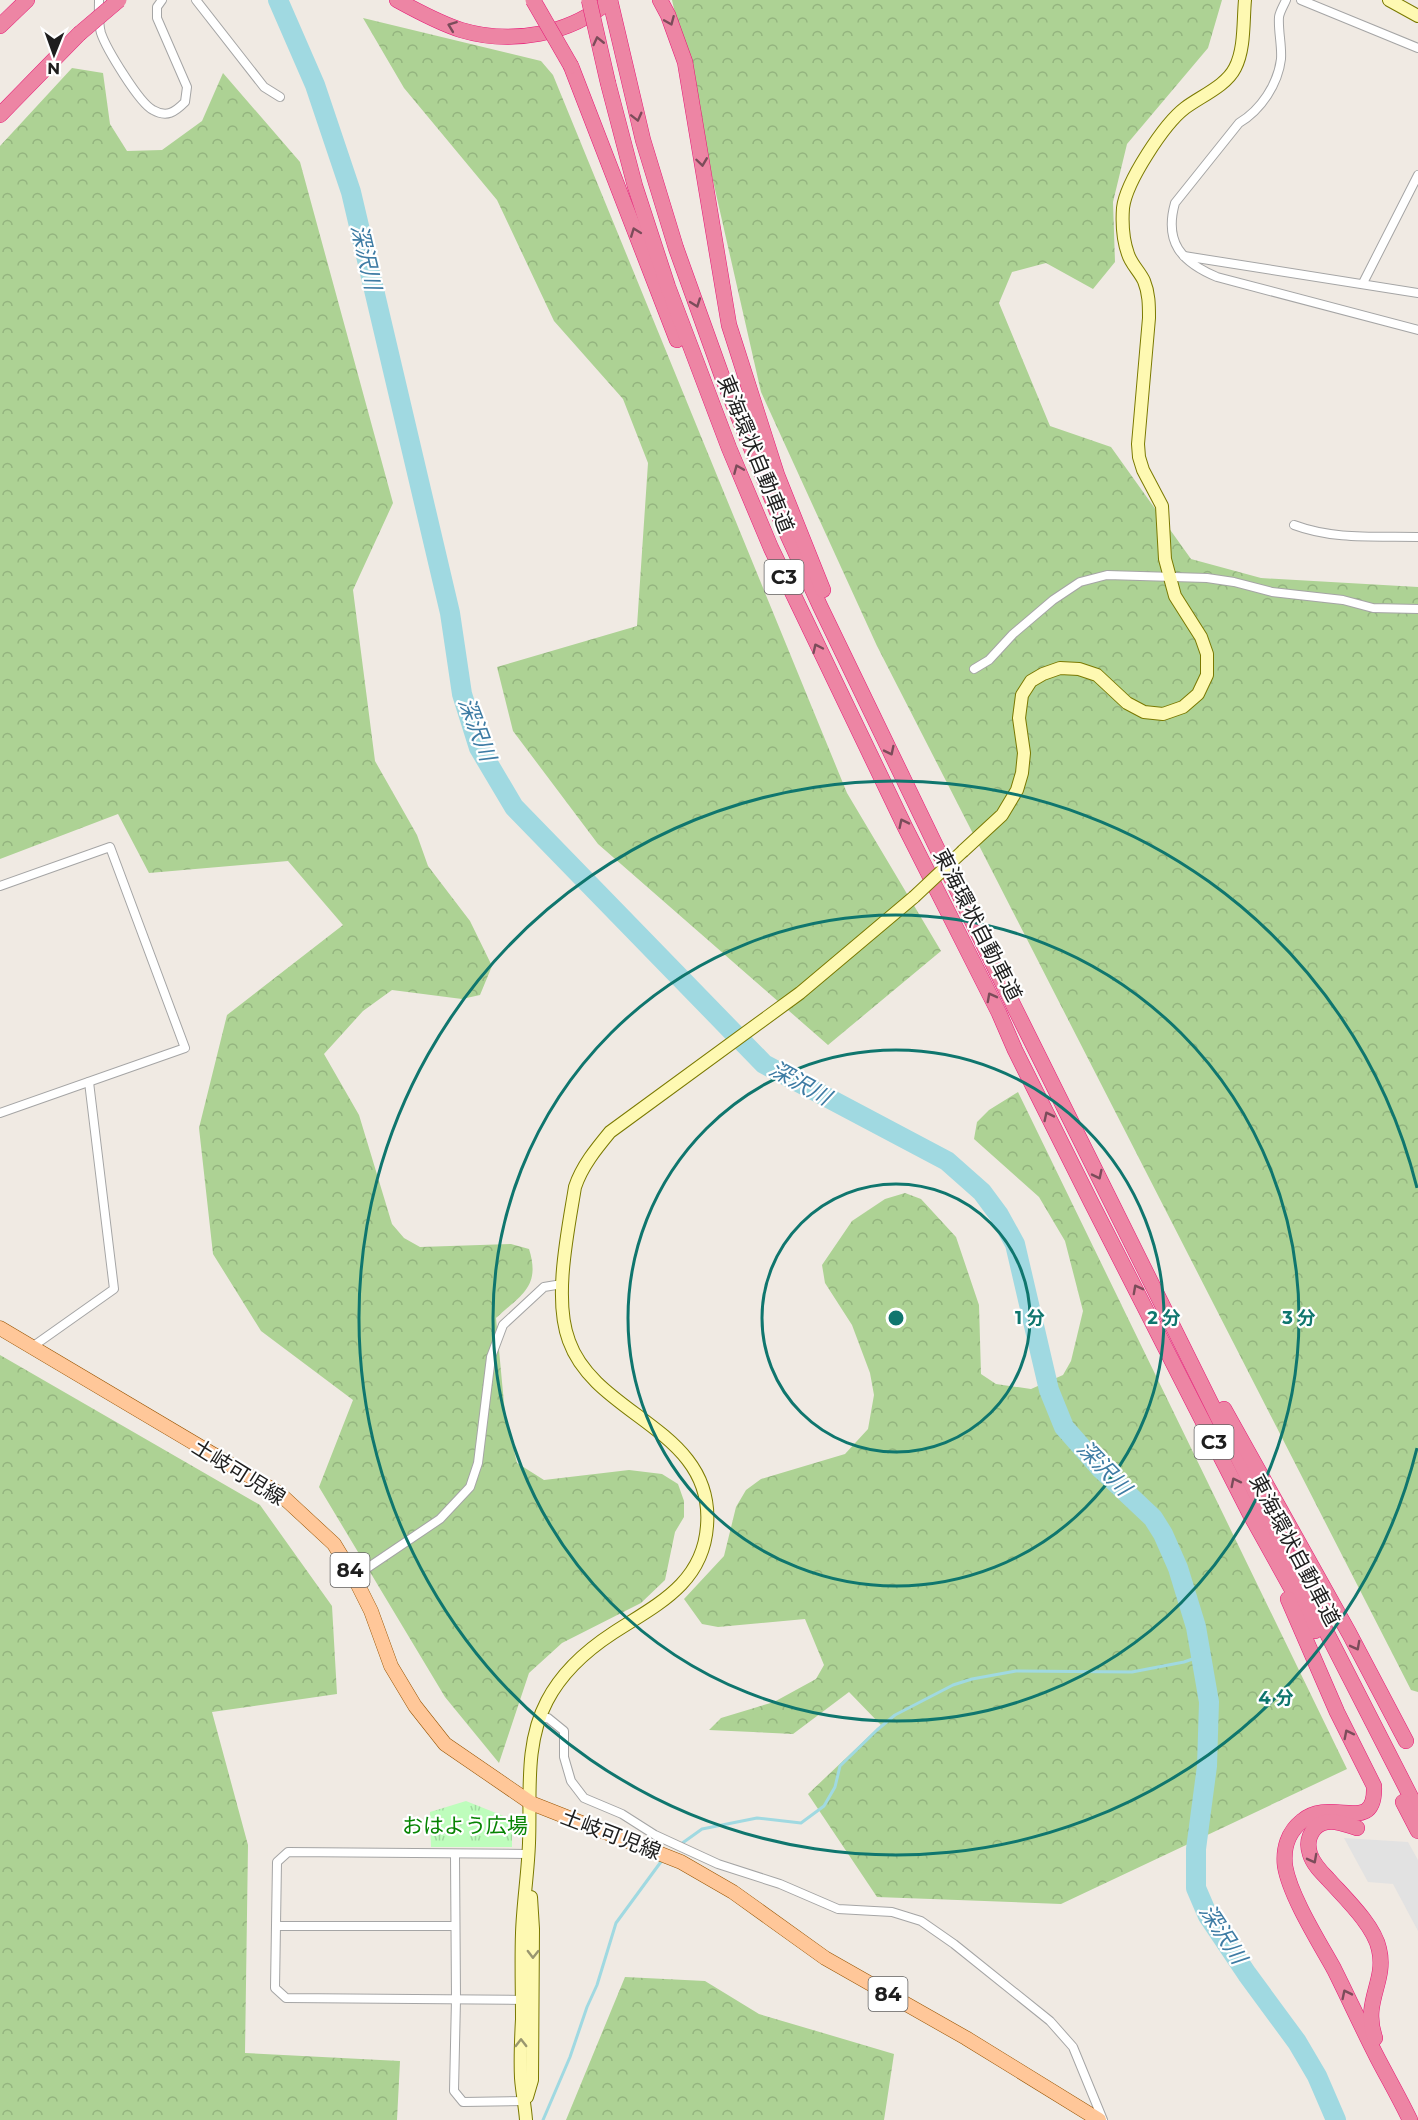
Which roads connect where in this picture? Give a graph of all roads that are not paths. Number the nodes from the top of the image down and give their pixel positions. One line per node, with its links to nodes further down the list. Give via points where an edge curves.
1 (27, 0): 17 (highway)
2 (99, 0): 5 (street, via 100,30 106,47 138,95 151,110 163,114 175,112 185,102 187,87 157,18)
3 (110, 0): 18 (highway, bridge)
4 (119, 0): 18 (highway, bridge)
5 (162, 0)
6 (196, 0): 20 (street, via 264,87)
7 (397, 0): 10 (highway, one-way to 7, via 584,19 561,28 509,37 460,30)
8 (533, 0): 27 (highway, one-way to 8, bridge, via 672,328 571,66)
9 (589, 0): 27 (highway, 東海環状自動車道 / C3, one-way to 9, bridge, via 650,234)
10 (610, 0): 33 (highway, 東海環状自動車道 / C3, one-way to 33, via 659,194 723,379 777,514)
11 (660, 0): 33 (highway, C3, one-way to 33, via 685,62 729,325 777,475)
12 (1245, 0): 30 (street, via 1235,69 1165,127 1130,184 1124,207 1128,255 1144,281 1148,297 1139,458 1162,506 1165,559)
13 (1286, 0): 23 (street, via 1279,15 1281,58 1265,100 1239,123 1175,203 1172,232 1176,247)
14 (1301, 0): 19 (street)
15 (1389, 0): 16 (street)
16 (1418, 16)
17 (0, 26)
18 (79, 34): 21 (highway)
19 (1418, 48)
20 (280, 98)
21 (0, 115)
22 (1418, 175): 24 (street)
23 (1184, 256): 24 (street); 26 (street, via 1217,277)
24 (1363, 283): 25 (street)
25 (1418, 293)
26 (1418, 330)
27 (729, 448): 41 (highway, 東海環状自動車道 / C3, one-way to 27, via 905,828 776,559)
28 (1294, 525): 29 (street, via 1343,537)
29 (1418, 537)
30 (1170, 576): 31 (street, via 1234,582 1373,608); 32 (street, via 1107,575 1080,582 1053,600 989,660); 37 (street, bridge, via 1175,596 1208,654 1207,675 1198,693 1183,707 1163,714 1136,708 1096,675 1079,669 1060,668 1031,681 1022,695 1019,718 1024,753 1022,772 1017,790 1002,815 914,897 800,993 610,1132 592,1153 575,1187)
31 (1418, 609)
32 (974, 669)
33 (879, 729): 38 (highway, 東海環状自動車道 / C3, one-way to 38)
34 (0, 886): 35 (street, via 110,847 185,1048)
35 (90, 1082): 36 (street); 40 (street, via 114,1288)
36 (0, 1113)
37 (562, 1284): 42 (street, via 544,1287 503,1325 491,1357 478,1463 470,1487 440,1519); 43 (street, via 569,1341 583,1367 603,1389 680,1449 696,1472 706,1497 707,1526 691,1575 652,1609 580,1657 547,1700)
38 (1161, 1303): 44 (highway, one-way to 44, via 1221,1402); 46 (highway, 東海環状自動車道 / C3)
39 (0, 1328): 40 (main road, 土岐可児線 / 84)
40 (32, 1347): 42 (main road, 土岐可児線 / 84, via 280,1494 334,1544)
41 (1250, 1514): 48 (highway, 東海環状自動車道 / C3, via 1337,1671); 56 (highway, one-way to 41, via 1294,1891 1285,1856 1290,1834 1303,1820 1330,1811 1357,1815 1366,1812 1372,1805 1374,1786)
42 (354, 1577): 45 (main road, 土岐可児線 / 84, via 391,1666 415,1706 445,1744)
43 (539, 1719): 45 (street, via 531,1758); 51 (street, via 548,1718 564,1731 568,1773 584,1798 622,1814)
44 (1406, 1741)
45 (531, 1803): 49 (street); 51 (main road, 土岐可児線 / 84, via 648,1848)
46 (1418, 1811)
47 (1357, 1828): 56 (highway, one-way to 56, via 1336,1821 1325,1822 1310,1835 1308,1845 1314,1864 1369,1928 1379,1949 1380,1974 1372,1999 1371,2021)
48 (1418, 1831)
49 (529, 1854): 50 (street); 55 (street, via 522,1932)
50 (455, 1855): 52 (street, via 288,1852 277,1862); 53 (street)
51 (684, 1856): 59 (main road, 土岐可児線 / 84, via 825,1958); 59 (street, via 780,1884 838,1909 892,1912 921,1921 1050,2021 1073,2047)
52 (277, 1926): 53 (street); 54 (street, via 275,1988 286,1998)
53 (455, 1926): 54 (street)
54 (456, 1999): 55 (street); 57 (street, via 454,2091 463,2102)
55 (527, 2000): 57 (street, via 521,2079)
56 (1393, 2083): 60 (highway)
57 (525, 2101): 58 (street)
58 (526, 2120)
59 (1101, 2120)
60 (1410, 2120)

